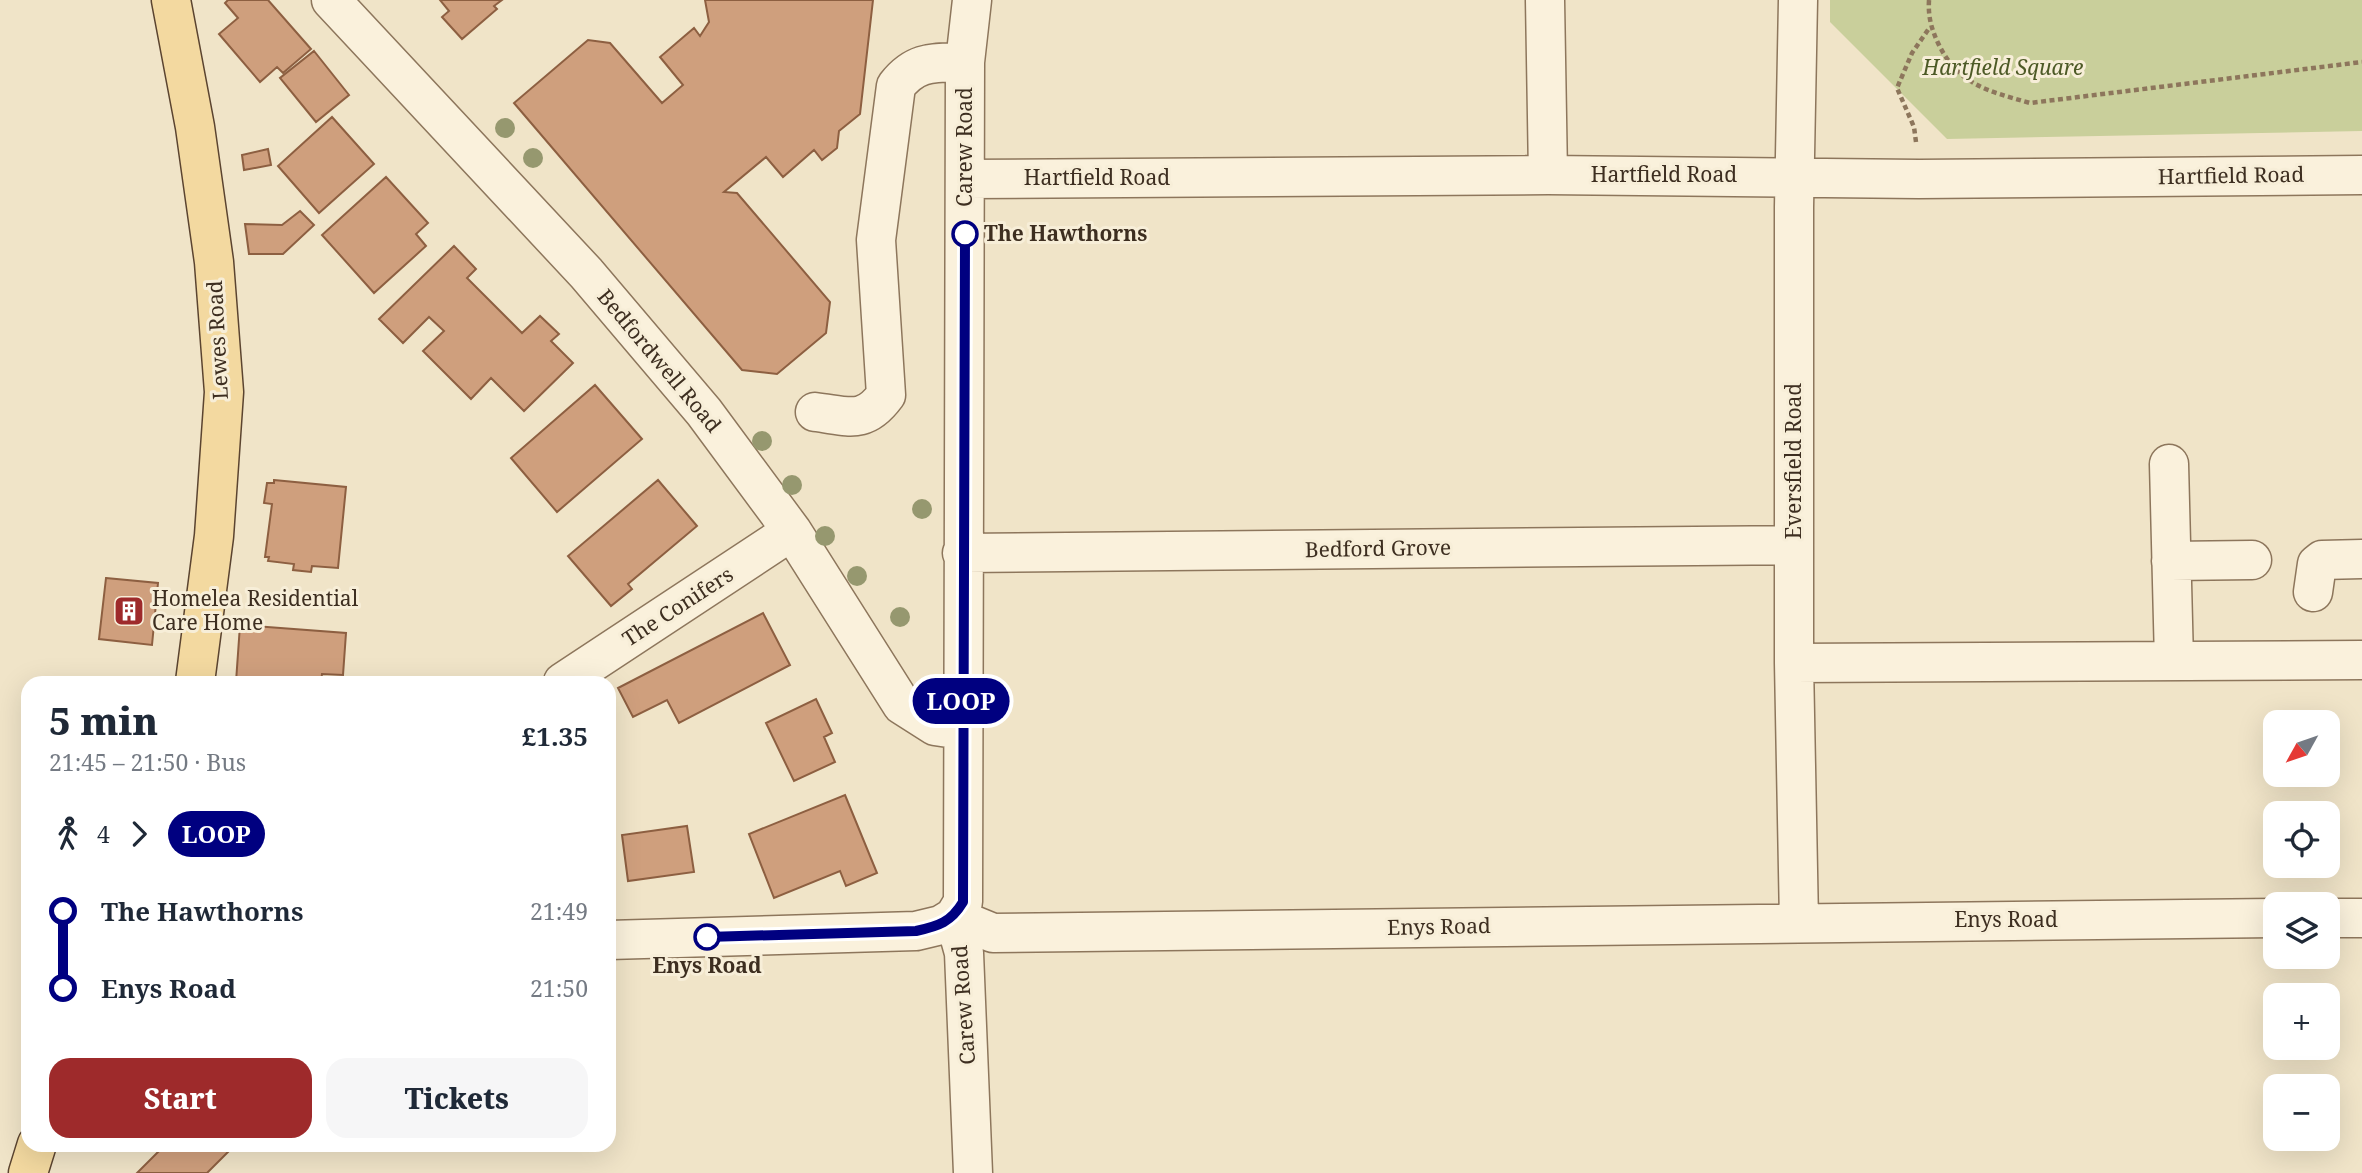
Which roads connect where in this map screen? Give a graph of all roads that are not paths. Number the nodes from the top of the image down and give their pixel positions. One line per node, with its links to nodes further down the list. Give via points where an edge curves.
1 (172, 0): 23 (main road, Lewes Road, via 212,248 224,393 214,536)
2 (331, 0): 13 (street, Bedfordwell Road, via 586,274 704,412)
3 (972, 0): 6 (street, Carew Road)
4 (1545, 0): 7 (street)
5 (1798, 0): 9 (street, Eversfield Road)
6 (965, 62): 10 (street, Carew Road); 11 (street, via 926,64 907,71 896,86 876,240 886,395 863,417)
7 (1548, 174): 9 (street, Hartfield Road); 10 (street, Hartfield Road)
8 (2362, 175): 9 (street, Hartfield Road)
9 (1796, 177): 14 (street, Eversfield Road)
10 (965, 179): 15 (street, Carew Road)
11 (816, 412)
12 (2169, 464): 18 (street)
13 (793, 531): 24 (street, The Conifers); 25 (street, Bedfordwell Road, via 902,705 935,726)
14 (1794, 545): 15 (street, Bedford Grove); 22 (street, Eversfield Road)
15 (962, 553): 25 (street, Carew Road)
16 (2362, 559): 19 (street, via 2322,560 2317,564)
17 (2252, 560): 18 (street)
18 (2171, 561): 21 (street)
19 (2313, 592)
20 (2362, 660): 21 (street)
21 (2174, 661): 22 (street)
22 (1794, 663): 30 (street, Eversfield Road)
23 (196, 676)
24 (572, 676)
25 (961, 730): 26 (street, Carew Road, via 963,902)
26 (954, 917): 30 (street, Enys Road, via 993,933); 31 (street, via 916,931); 34 (street, Carew Road, via 964,953)
27 (2263, 918): 30 (street, Enys Road)
28 (2340, 918): 29 (street)
29 (2362, 918)
30 (1799, 922)
31 (616, 940)
32 (35, 1152): 33 (main road)
33 (28, 1173)
34 (973, 1173)

